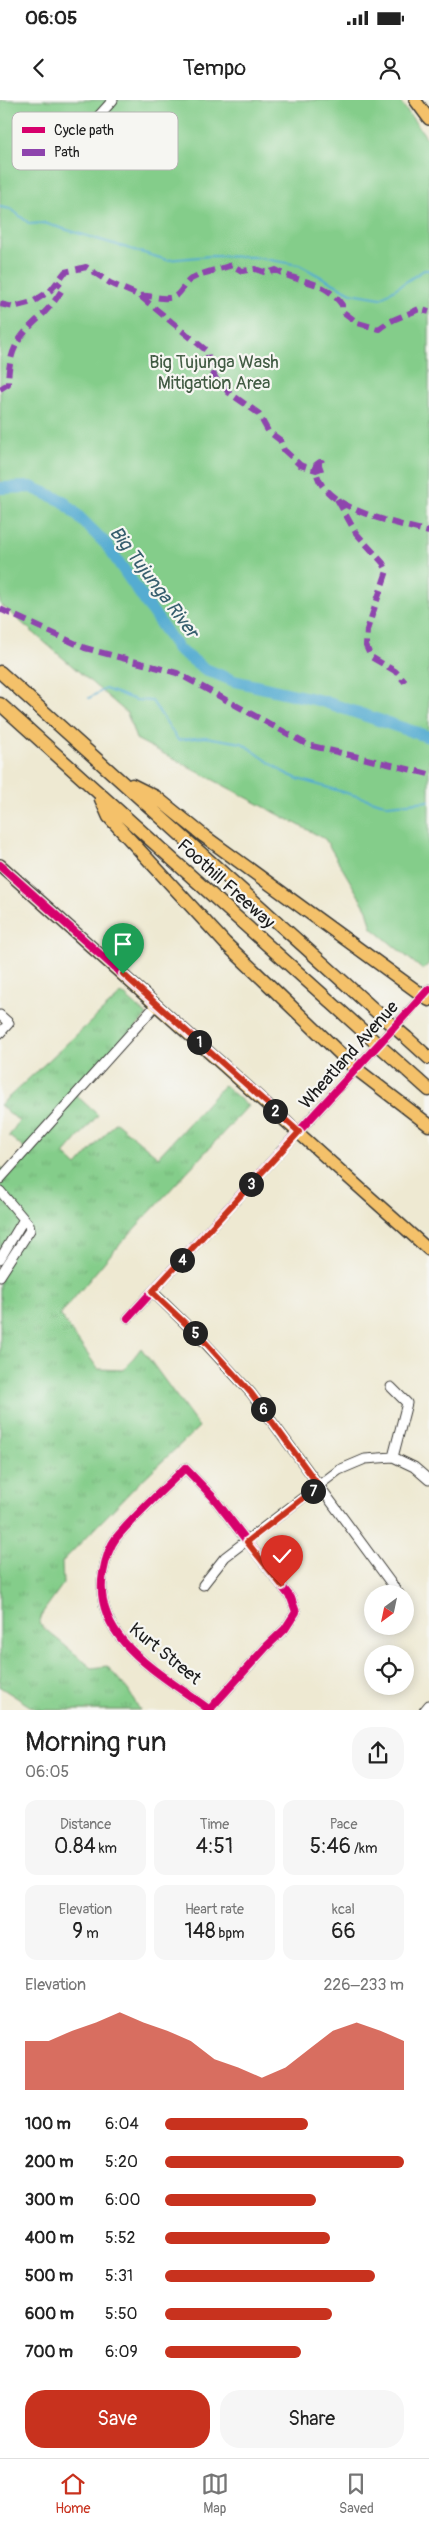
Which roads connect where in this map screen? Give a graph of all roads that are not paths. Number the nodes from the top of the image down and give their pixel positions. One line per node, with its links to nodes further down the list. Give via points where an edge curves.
1 (113, 100): 3 (street)
2 (415, 100): 4 (main road)
3 (102, 112)
4 (429, 119)
5 (0, 672): 7 (highway, Foothill Freeway)
6 (0, 704): 8 (highway, Foothill Freeway)
7 (118, 778): 10 (highway, via 156,797 204,836); 14 (highway, Foothill Freeway, bridge)
8 (97, 792): 15 (highway, via 109,817 226,943); 16 (highway, Foothill Freeway, bridge)
9 (0, 865): 11 (main road)
10 (427, 994): 15 (street, Wheatland Avenue)
11 (156, 1004): 18 (main road); 19 (street)
12 (0, 1015): 13 (street, via 9,1023)
13 (0, 1033)
14 (429, 1058)
15 (355, 1068): 17 (highway); 18 (street, Wheatland Avenue)
16 (429, 1090)
17 (429, 1125)
18 (299, 1132): 22 (main road); 25 (street, Wheatland Avenue)
19 (0, 1179)
20 (0, 1191): 21 (street)
21 (24, 1219): 23 (street); 24 (street, via 30,1230)
22 (429, 1250)
23 (0, 1259)
24 (0, 1276)
25 (152, 1292): 26 (street, Wheatland Avenue); 30 (street, via 205,1342 251,1393)
26 (128, 1318)
27 (391, 1387): 28 (street, via 406,1403)
28 (393, 1457): 29 (street, via 414,1467); 30 (street, via 365,1459 339,1470)
29 (429, 1480)
30 (319, 1486): 31 (street); 33 (street)
31 (247, 1542): 32 (street, via 225,1557); 35 (street, via 291,1598 296,1612 285,1629); 35 (street, Kurt Street, via 213,1497 185,1468 115,1540 105,1562 101,1585 104,1611 116,1636)
32 (203, 1585)
33 (392, 1585)
34 (429, 1705): 36 (street)
35 (210, 1710)
36 (424, 1710)

